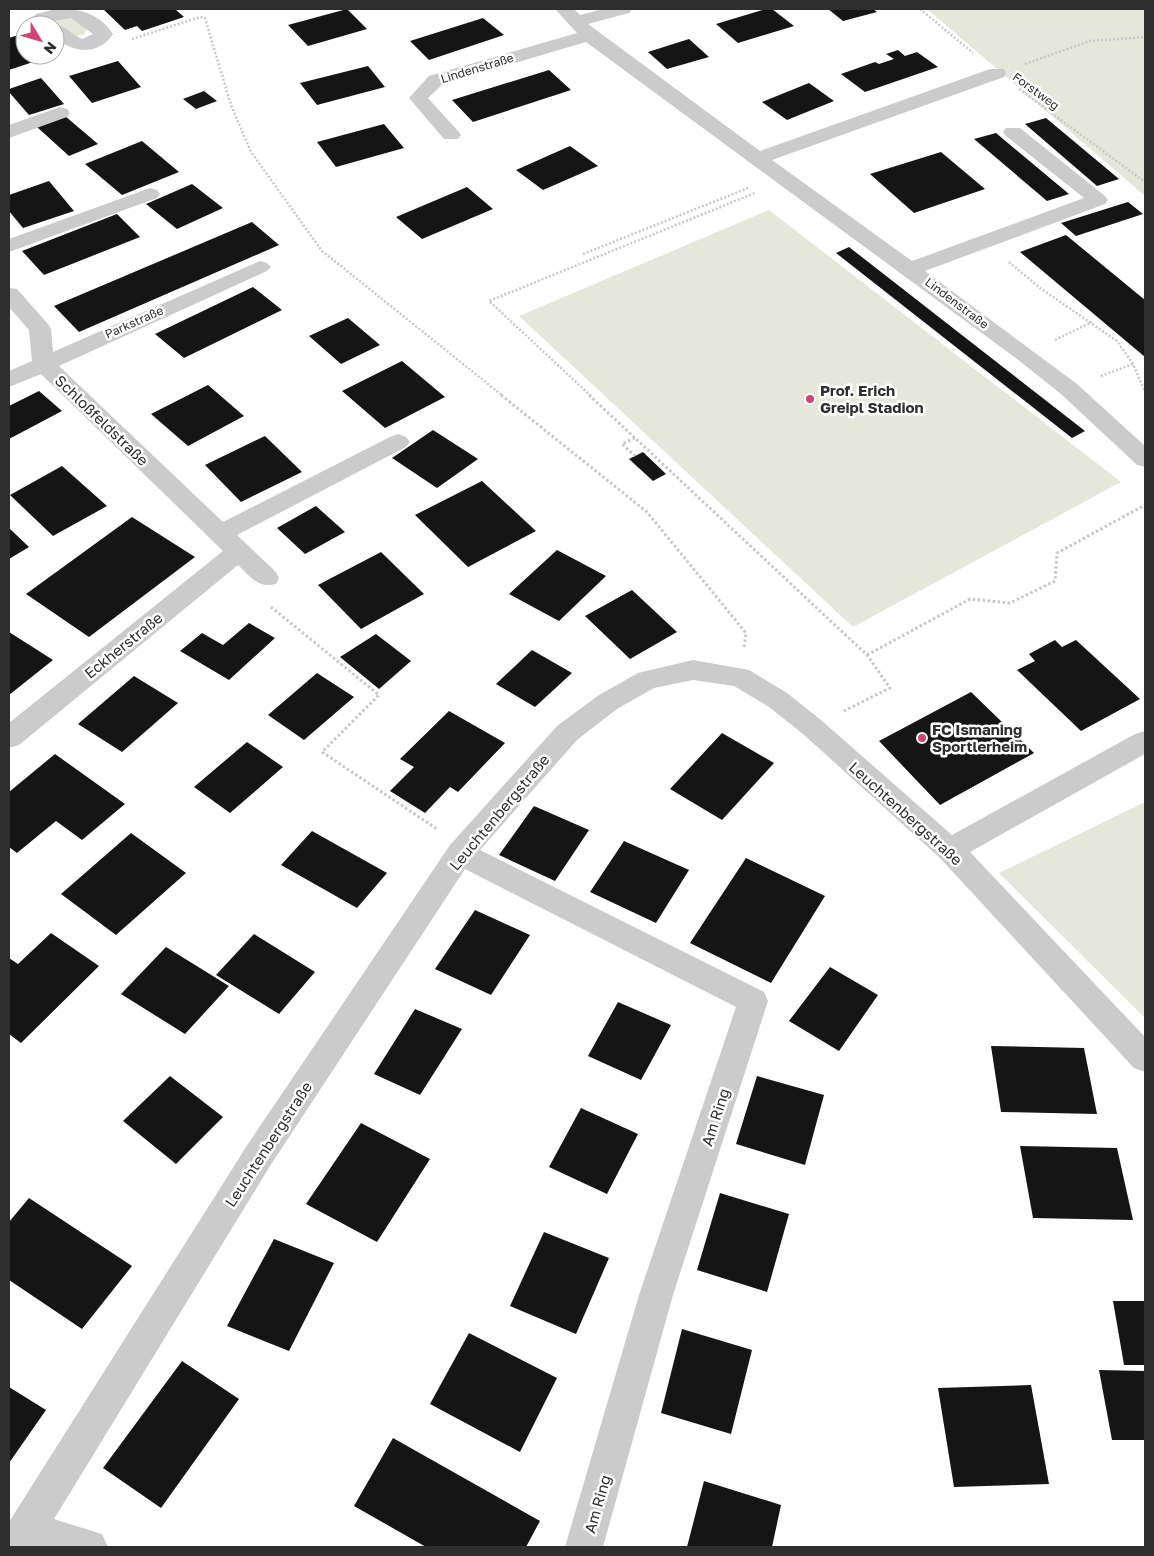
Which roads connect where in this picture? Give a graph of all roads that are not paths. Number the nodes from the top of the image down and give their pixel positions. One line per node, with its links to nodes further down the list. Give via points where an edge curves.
1 (624, 9): 3 (street, Lindenstraße)
2 (45, 20): 2 (street, via 64,11 81,13 104,34 84,46 70,43)
3 (577, 22): 8 (street, Lindenstraße, via 436,80 418,98); 9 (street, Lindenstraße)
4 (997, 73): 9 (street)
5 (60, 112): 6 (street)
6 (9, 132)
7 (1013, 132): 13 (street, via 1098,200)
8 (451, 136)
9 (759, 158): 13 (street, Lindenstraße)
10 (150, 194): 11 (street)
11 (9, 246)
12 (260, 267): 15 (street, Parkstraße)
13 (910, 268): 18 (street, Lindenstraße, via 1069,389)
14 (9, 294): 15 (street, Schloßfeldstraße, via 40,329)
15 (43, 363): 16 (street, Parkstraße); 19 (street, Schloßfeldstraße)
16 (9, 380)
17 (398, 442): 19 (street)
18 (1145, 459)
19 (219, 534): 20 (street, Schloßfeldstraße)
20 (238, 552): 21 (street, Schloßfeldstraße); 22 (street, Eckherstraße)
21 (267, 578)
22 (9, 738)
23 (1145, 741): 24 (street)
24 (950, 850): 25 (street, Leuchtenbergstraße, via 778,700 740,677 693,670 647,680 608,702 567,733); 26 (street, Leuchtenbergstraße)
25 (460, 854): 27 (street, Leuchtenbergstraße, via 259,1154); 29 (street, Am Ring, via 753,1002 656,1295)
26 (1145, 1058)
27 (19, 1539): 28 (street)
28 (89, 1547)
29 (584, 1547)

